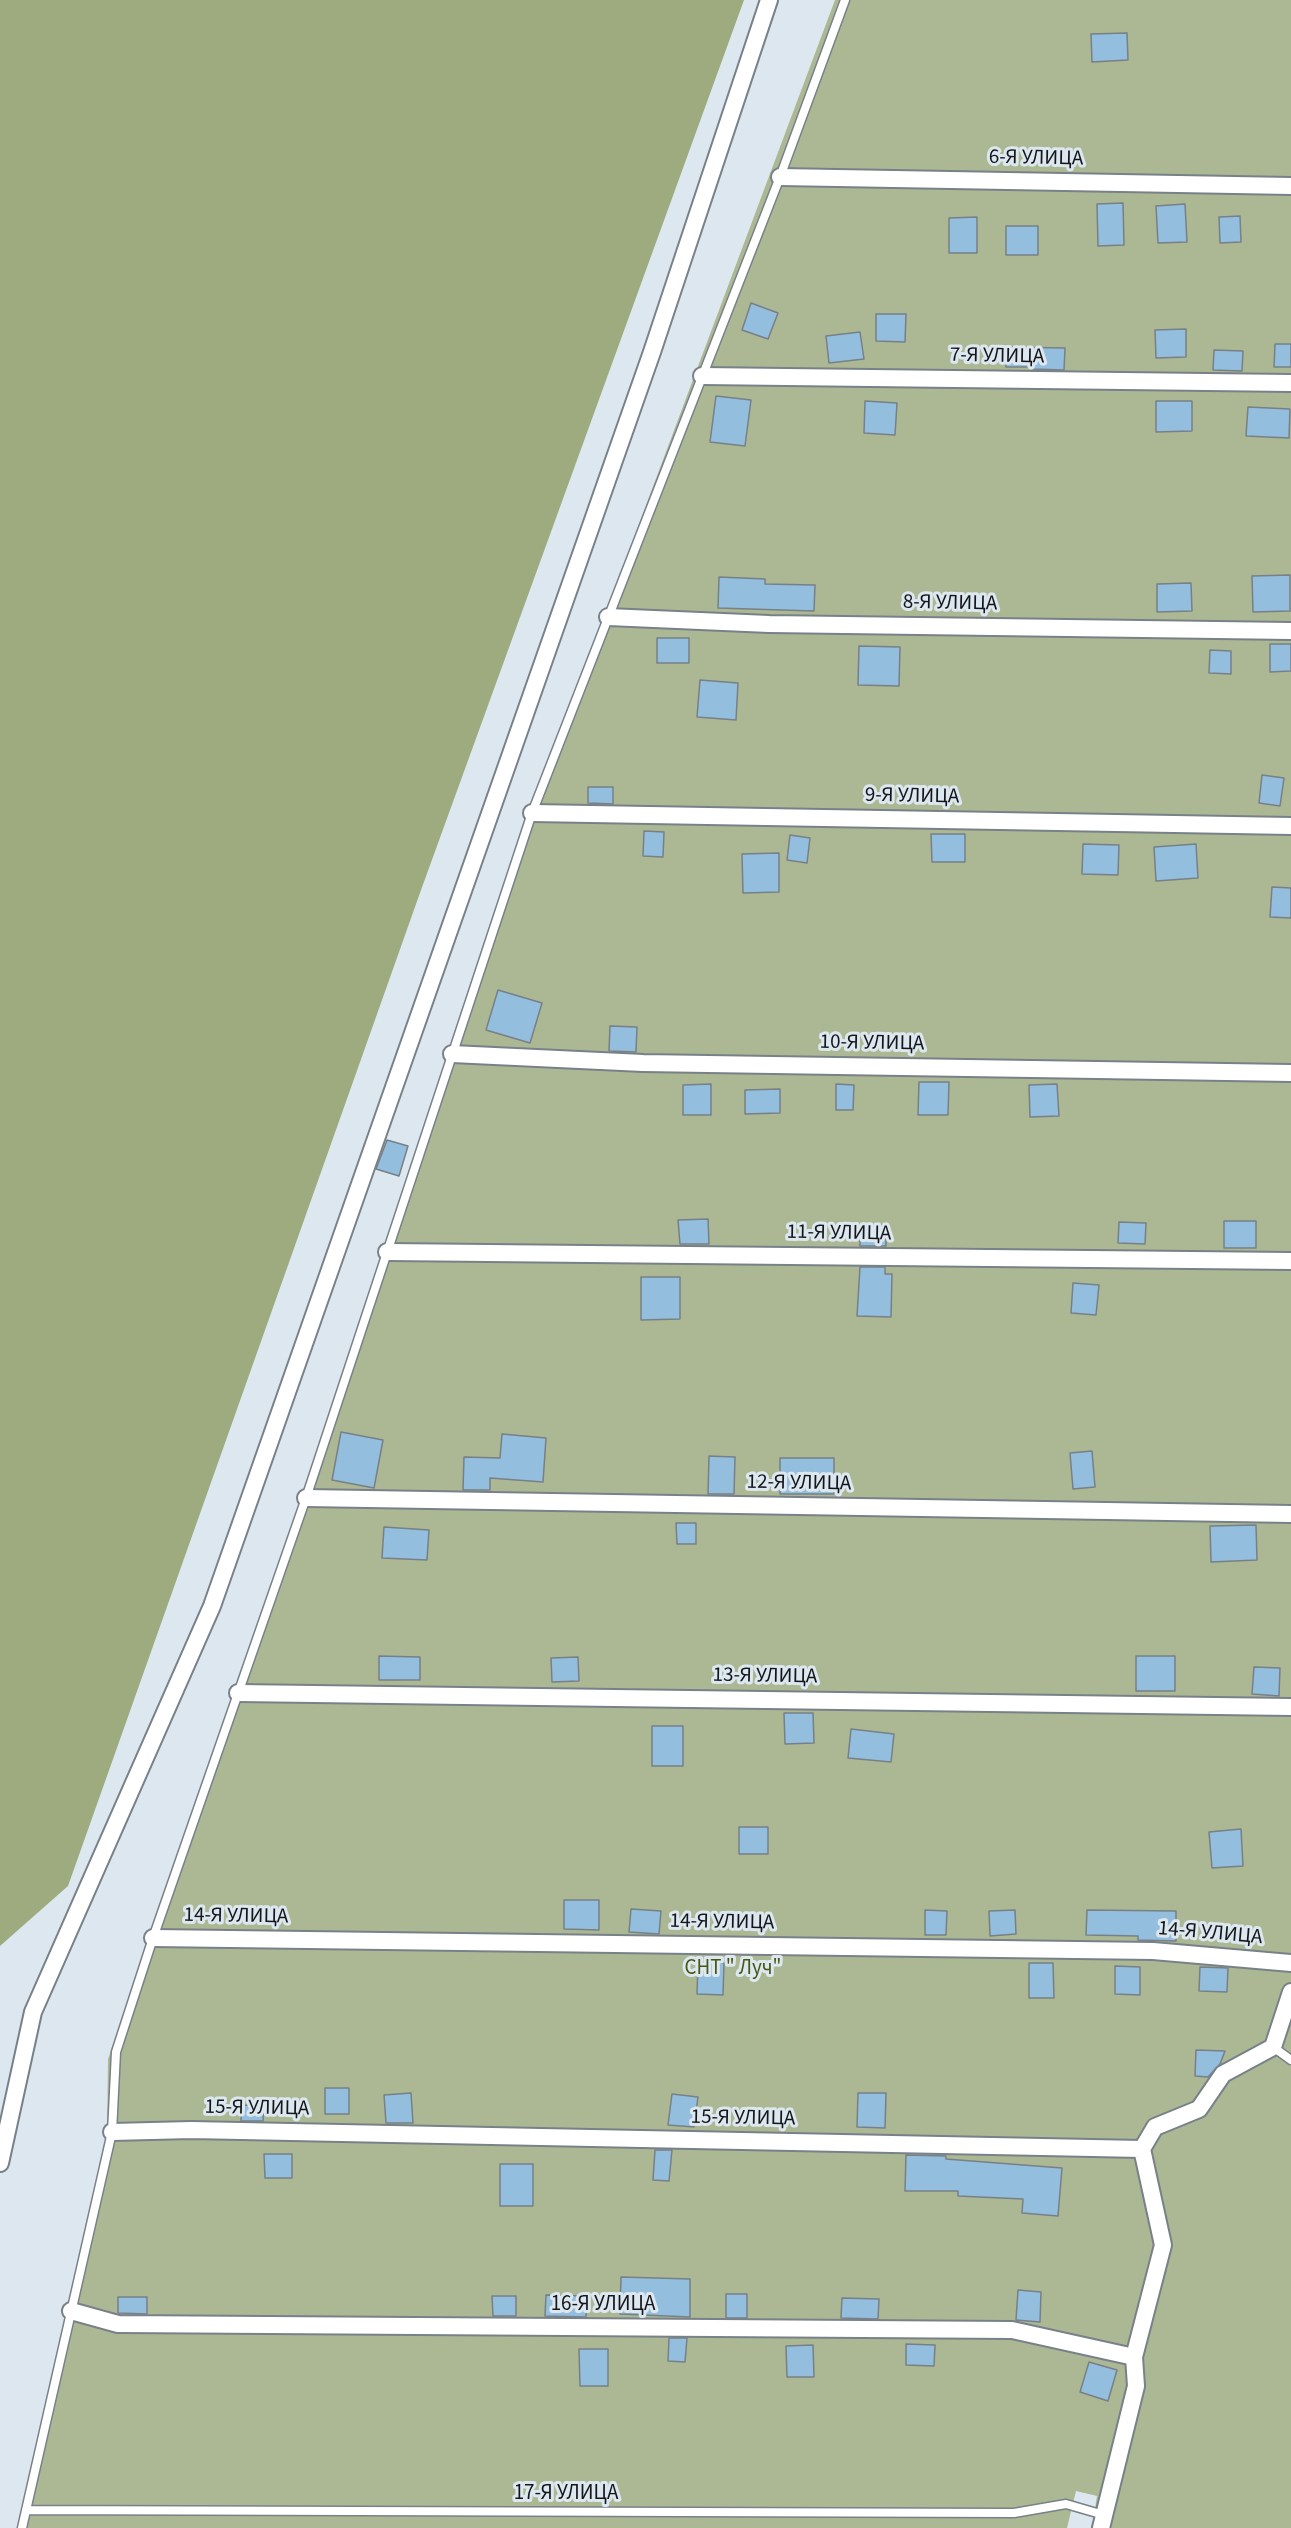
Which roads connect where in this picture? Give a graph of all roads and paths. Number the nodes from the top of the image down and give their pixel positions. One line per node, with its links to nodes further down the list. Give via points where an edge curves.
1 (769, 0): 26 (street, via 648,363 212,1606 33,2012)
2 (845, 0): 3 (lane)
3 (780, 177): 4 (street, 6-Я УЛИЦА); 5 (lane)
4 (1291, 186)
5 (702, 376): 6 (street, 7-Я УЛИЦА); 7 (lane)
6 (1291, 383)
7 (608, 617): 8 (street, 8-Я УЛИЦА, via 769,624); 9 (lane)
8 (1291, 631)
9 (532, 813): 10 (street, 9-Я УЛИЦА); 11 (lane)
10 (1291, 826)
11 (452, 1054): 12 (street, 10-Я УЛИЦА, via 643,1063); 13 (lane)
12 (1291, 1073)
13 (387, 1252): 14 (street, 11-Я УЛИЦА); 15 (lane)
14 (1291, 1261)
15 (306, 1498): 16 (street, 12-Я УЛИЦА); 17 (lane)
16 (1291, 1514)
17 (238, 1693): 18 (street, 13-Я УЛИЦА); 19 (lane)
18 (1291, 1707)
19 (153, 1938): 20 (street, 14-Я УЛИЦА, via 1142,1951); 24 (lane, via 116,2052)
20 (1291, 1963)
21 (1291, 1992): 22 (street)
22 (1273, 2047): 23 (lane); 25 (street, via 1223,2074 1199,2109 1155,2127)
23 (1291, 2060)
24 (112, 2132): 25 (street, 15-Я УЛИЦА); 27 (lane)
25 (1142, 2149): 28 (street, via 1163,2245)
26 (0, 2163)
27 (71, 2311): 28 (street, 16-Я УЛИЦА, via 118,2324 1012,2330); 29 (lane)
28 (1134, 2357): 30 (street, via 1136,2386)
29 (26, 2510): 30 (lane, 17-Я УЛИЦА, via 1014,2513 1066,2504); 31 (lane)
30 (1103, 2522)
31 (22, 2528)

